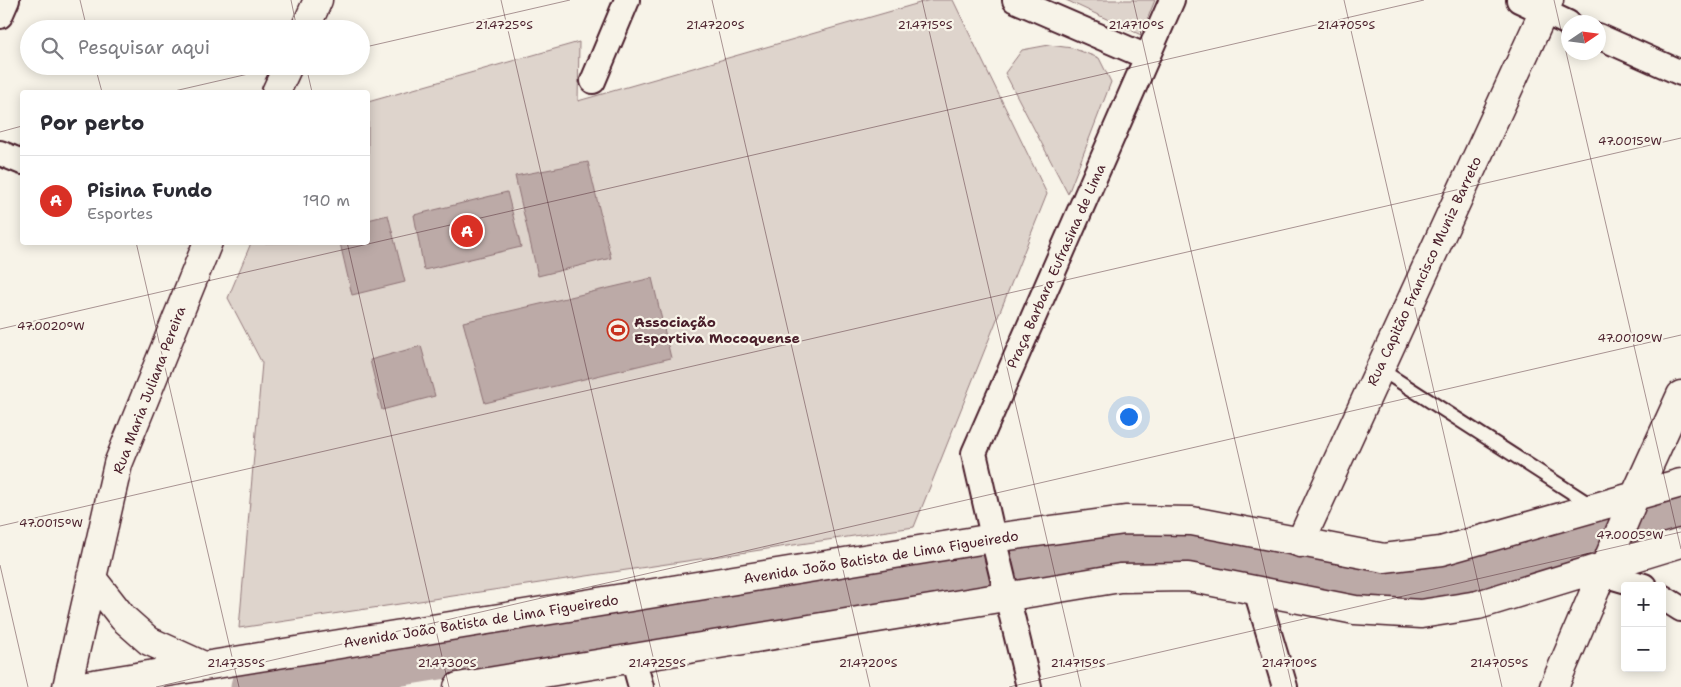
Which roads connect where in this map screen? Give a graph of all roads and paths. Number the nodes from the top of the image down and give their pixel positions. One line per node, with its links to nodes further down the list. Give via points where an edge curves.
1 (7, 0): 8 (street)
2 (318, 0): 10 (main road)
3 (627, 0): 15 (street)
4 (1015, 0): 12 (street)
5 (1172, 0): 12 (street, Praça Barbara Eufrasina de Lima)
6 (1519, 0): 7 (street)
7 (1546, 6): 9 (street); 20 (main road, Rua Capitão Francisco Muniz Barreto)
8 (0, 16)
9 (1561, 18)
10 (309, 20)
11 (1606, 40): 13 (street)
12 (1147, 57): 27 (street, Praça Barbara Eufrasina de Lima, via 974,453)
13 (1681, 73)
14 (284, 75): 16 (main road)
15 (593, 82)
16 (277, 90)
17 (0, 153): 18 (street)
18 (20, 161)
19 (205, 245): 29 (main road, Rua Maria Juliana Pereira, via 118,464)
20 (1380, 368): 24 (lane); 25 (main road, Rua Capitão Francisco Muniz Barreto)
21 (1678, 412): 23 (main road)
22 (1681, 482): 23 (main road, Avenida João Batista de Lima Figueiredo)
23 (1631, 506): 24 (main road, Avenida João Batista de Lima Figueiredo); 28 (main road)
24 (1596, 508): 25 (main road, Avenida João Batista de Lima Figueiredo, via 1441,551 1384,558)
25 (1300, 543): 27 (main road, Avenida João Batista de Lima Figueiredo, via 1192,521 1125,520)
26 (1681, 543): 28 (main road)
27 (995, 546): 31 (street, Praça Barbara Eufrasina de Lima); 36 (main road, Avenida João Batista de Lima Figueiredo)
28 (1608, 561): 30 (street); 32 (main road, via 1478,605 1421,614 1355,610); 43 (main road)
29 (91, 577): 36 (main road, via 123,618 149,641); 37 (main road, Rua Maria Juliana Pereira)
30 (1638, 582)
31 (1005, 588): 32 (main road, via 1120,578 1188,578); 35 (main road); 41 (street, Praça Barbara Eufrasina de Lima)
32 (1256, 590): 42 (street)
33 (1666, 600): 34 (street)
34 (1681, 609)
35 (633, 658): 39 (main road); 40 (street)
36 (204, 666): 38 (main road, Avenida João Batista de Lima Figueiredo)
37 (67, 687)
38 (74, 687)
39 (458, 687)
40 (641, 687)
41 (1029, 687)
42 (1285, 687)
43 (1554, 687)

